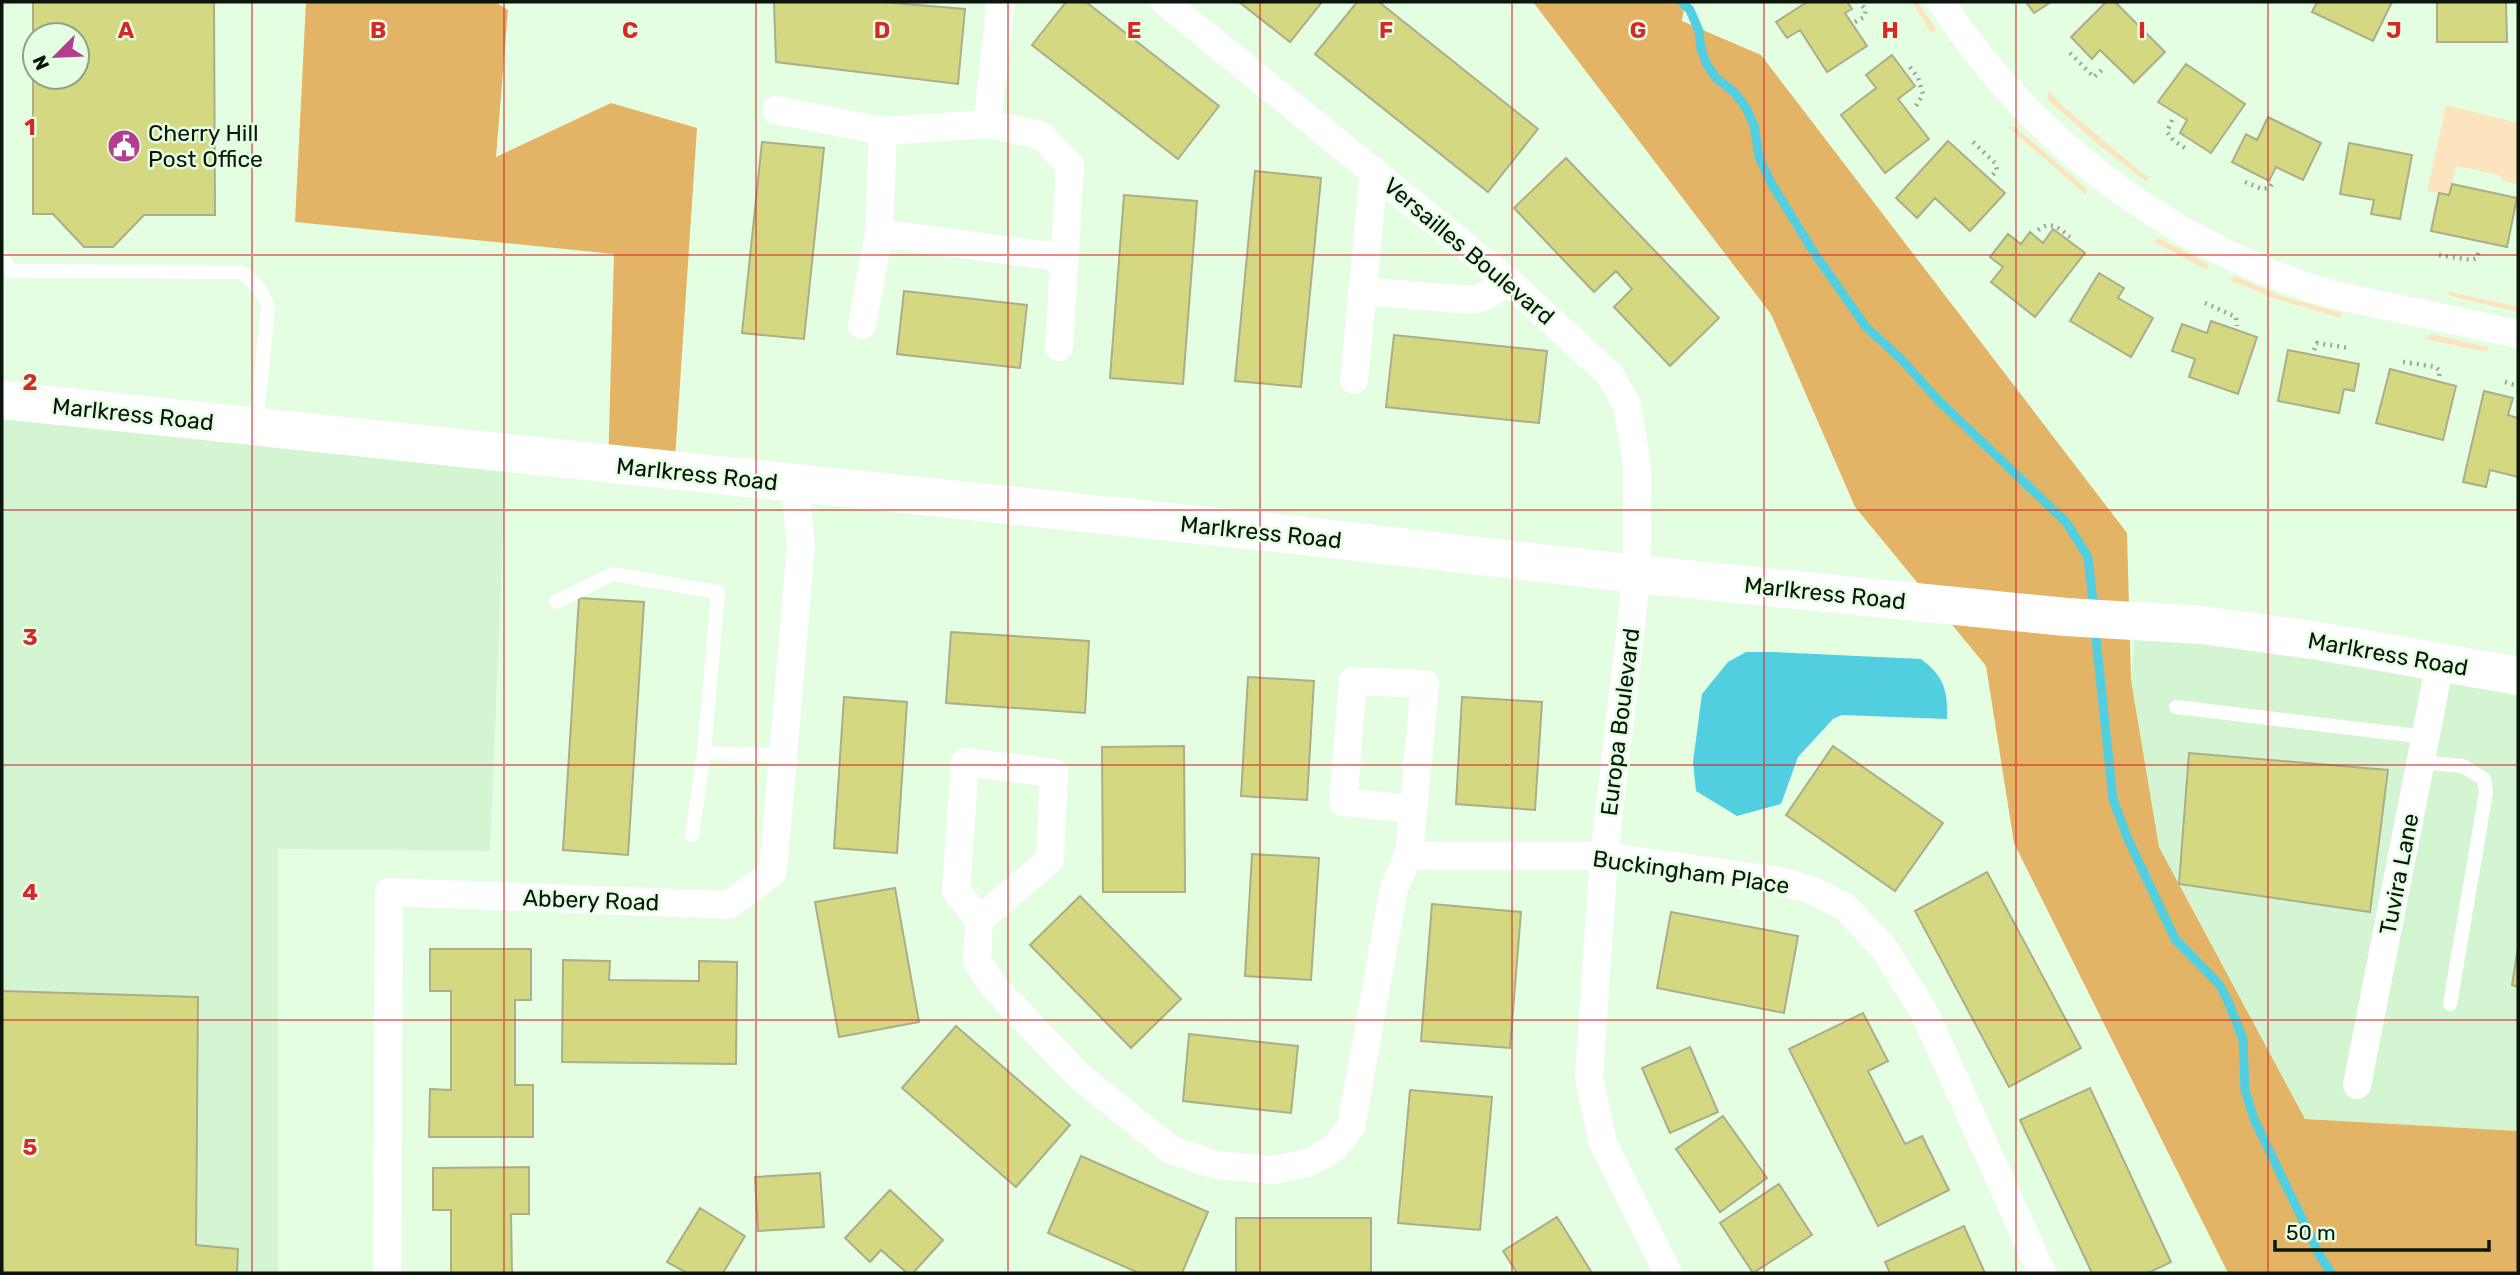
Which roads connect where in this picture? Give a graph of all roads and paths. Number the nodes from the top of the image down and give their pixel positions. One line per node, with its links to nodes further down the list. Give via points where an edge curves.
1 (1001, 2): 12 (street)
2 (1165, 2): 16 (street, Versailles Boulevard)
3 (1859, 2): 5 (path, via 1866,10)
4 (1941, 2): 32 (street, via 1987,66 2030,114 2117,188 2187,233 2311,288)
5 (1855, 22)
6 (2070, 53): 8 (path, via 2094,77)
7 (1910, 67): 9 (path, via 1923,94)
8 (2103, 69)
9 (1915, 108)
10 (776, 110): 13 (street)
11 (2172, 120): 15 (path, via 2167,132)
12 (987, 124): 13 (street); 26 (street, via 1041,135 1070,166)
13 (883, 131): 21 (street)
14 (1973, 142): 17 (path, via 1995,163 1997,170)
15 (2188, 150)
16 (1374, 171): 27 (street, Versailles Boulevard); 28 (street)
17 (1991, 177)
18 (2245, 182): 19 (path, via 2262,189)
19 (2273, 182)
20 (2038, 230): 22 (path, via 2050,224)
21 (879, 233): 26 (street); 30 (street)
22 (2070, 237)
23 (2479, 250): 24 (path, via 2471,260)
24 (2439, 255)
25 (2, 257): 42 (lane, via 10,271 240,272 253,280 268,307)
26 (1065, 258): 33 (street)
27 (1509, 282): 28 (street, via 1471,300); 44 (street, Versailles Boulevard, via 1610,375 1627,405 1637,466)
28 (1362, 291): 38 (street)
29 (2205, 303): 31 (path, via 2236,317)
30 (862, 325)
31 (2237, 326)
32 (2518, 334)
33 (1059, 347)
34 (2350, 348): 35 (path, via 2317,343)
35 (2314, 350)
36 (2403, 362): 37 (path, via 2436,367)
37 (2439, 376)
38 (1354, 380)
39 (2505, 382): 40 (path)
40 (2518, 386)
41 (2, 400): 42 (street, Marlkress Road)
42 (256, 427): 43 (street, Marlkress Road)
43 (795, 484): 44 (street, Marlkress Road); 51 (street, Abbery Road, via 801,546)
44 (1637, 574): 46 (street, Marlkress Road, via 2066,617 2153,620 2319,641); 55 (street, Europa Boulevard)
45 (556, 602): 50 (lane, via 613,574 718,592)
46 (2440, 663): 47 (street, Marlkress Road); 49 (street, Tuvira Lane)
47 (2518, 676)
48 (2176, 707): 49 (lane)
49 (2423, 750): 57 (lane, via 2484,779 2486,792); 58 (street, Tuvira Lane)
50 (704, 753): 51 (lane); 53 (lane)
51 (783, 755): 59 (street, Abbery Road, via 773,872 729,905 389,892)
52 (1413, 809): 52 (street, via 1425,684 1353,681 1343,802); 54 (street)
53 (692, 835)
54 (1409, 854): 55 (street, Buckingham Place); 56 (street, via 1394,888 1351,1127 1334,1148 1310,1162 1274,1170 1216,1165 1171,1150 1079,1076 994,987 976,961)
55 (1604, 856): 60 (street, Europa Boulevard, via 1589,1078 1603,1143); 61 (street, Buckingham Place, via 1774,880 1845,907 1883,947 1924,1012)
56 (979, 920): 56 (street, via 1050,860 1054,773 965,762 956,890)
57 (2450, 1004)
58 (2357, 1085)
59 (387, 1273)
60 (1668, 1273)
61 (2042, 1273)

